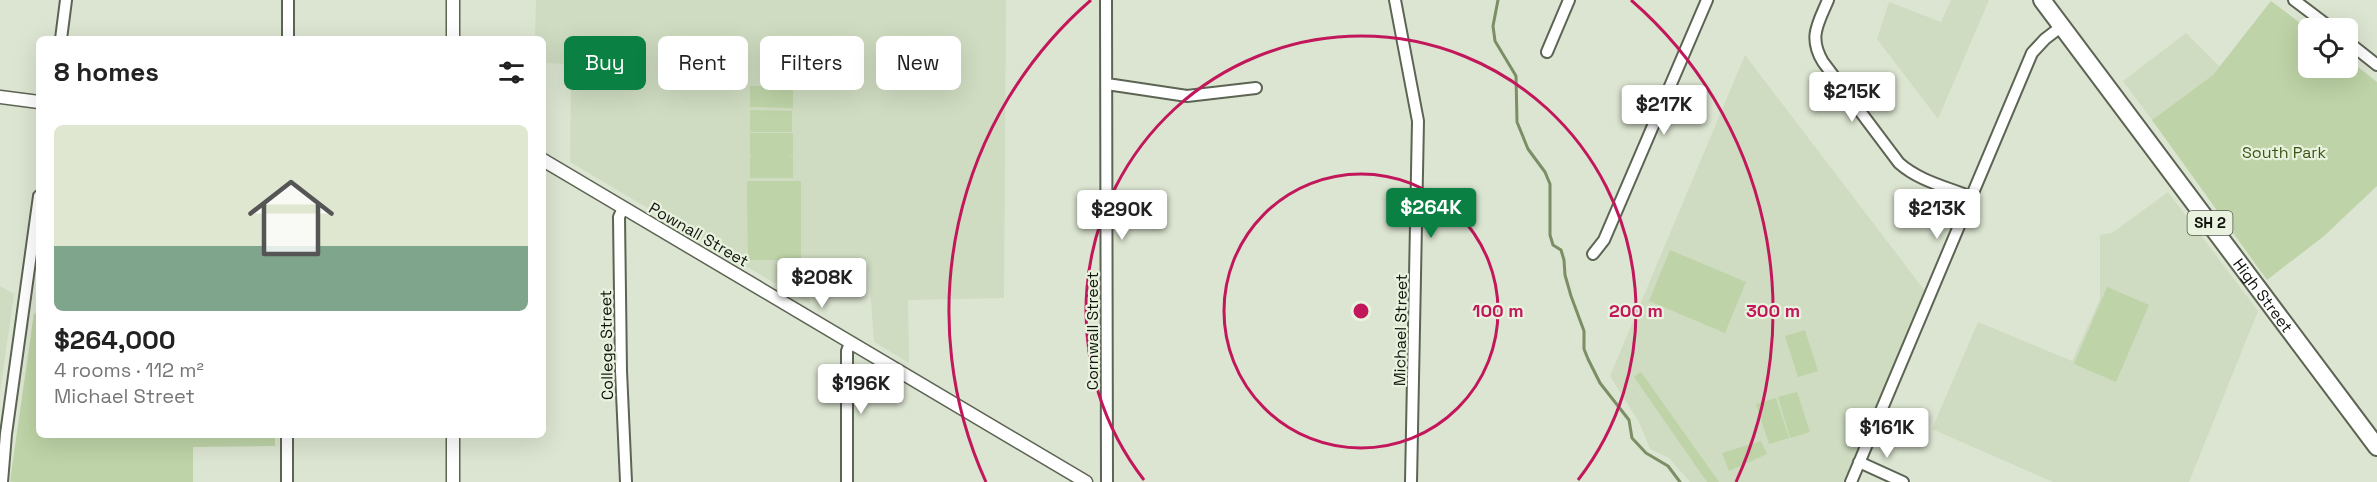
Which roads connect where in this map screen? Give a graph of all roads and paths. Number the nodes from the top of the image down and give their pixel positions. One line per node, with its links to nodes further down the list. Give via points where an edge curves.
1 (66, 0): 13 (street)
2 (288, 0): 14 (street)
3 (453, 0): 15 (street)
4 (1106, 0): 19 (street, Cornwall Street)
5 (1395, 0): 40 (street, Michael Street, via 1418,121)
6 (1569, 0): 17 (street)
7 (1707, 0): 27 (street, via 1604,240)
8 (1828, 0): 24 (street, via 1815,31 1815,46 1823,62 1899,163 1920,177)
9 (2042, 0): 12 (highway, High Street / SH 2)
10 (2294, 0): 11 (street)
11 (2318, 18)
12 (2062, 26): 24 (street, via 2032,53); 31 (highway, High Street / SH 2)
13 (61, 36)
14 (288, 36)
15 (453, 36)
16 (2358, 50): 18 (street)
17 (1547, 52)
18 (2377, 65)
19 (1107, 84): 20 (street, via 1187,96); 39 (street, Cornwall Street)
20 (1256, 88)
21 (0, 97): 22 (street)
22 (36, 102)
23 (546, 162): 25 (street, Pownall Street)
24 (1971, 197): 32 (street)
25 (623, 208): 28 (street, Pownall Street); 36 (street, College Street, via 619,217)
26 (36, 217): 33 (street)
27 (1593, 254)
28 (850, 343): 37 (street); 38 (street, Pownall Street)
29 (287, 438): 34 (street)
30 (453, 438): 35 (street)
31 (2377, 447)
32 (1859, 462): 41 (street); 42 (street)
33 (2, 482)
34 (287, 482)
35 (453, 482)
36 (626, 482)
37 (847, 482)
38 (1086, 482)
39 (1107, 482)
40 (1411, 482)
41 (1851, 482)
42 (1903, 482)

